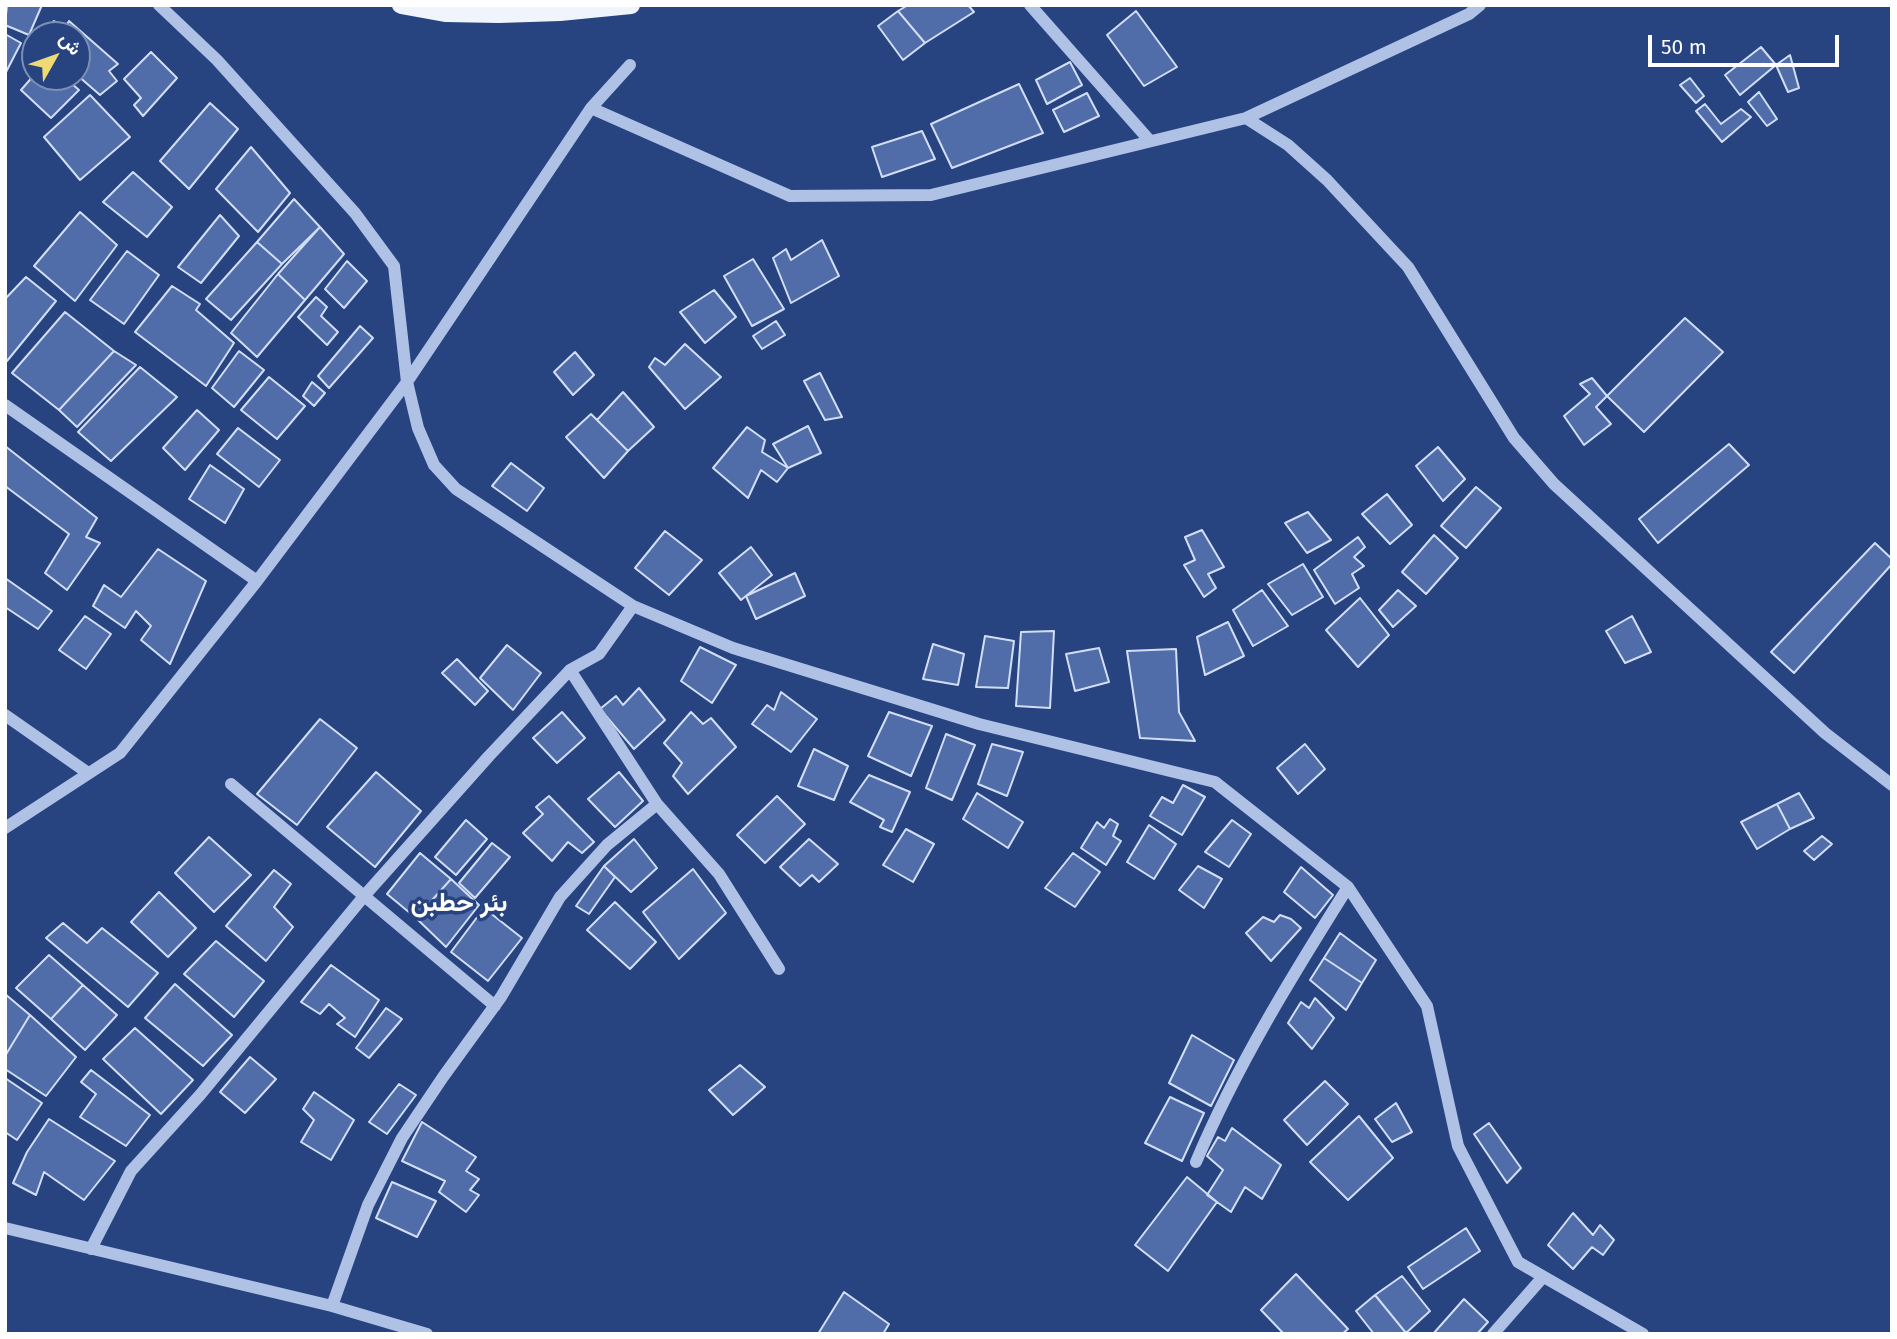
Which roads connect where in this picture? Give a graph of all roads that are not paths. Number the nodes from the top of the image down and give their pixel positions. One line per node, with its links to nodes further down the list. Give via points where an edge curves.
1 (159, 5): 10 (street, via 236,80 355,213 394,266)
2 (401, 5): 3 (main road, via 445,13 499,14)
3 (631, 5)
4 (1030, 5): 9 (street)
5 (1480, 5): 8 (street)
6 (630, 65): 7 (street)
7 (590, 108): 9 (street, via 790,196 931,195); 10 (street)
8 (1246, 118): 9 (street); 18 (street, via 1288,145 1327,180 1408,267 1514,438 1554,484 1825,733)
9 (1150, 141)
10 (407, 382): 12 (street); 13 (street, via 418,428 434,465 456,489)
11 (5, 405): 12 (street)
12 (257, 580): 16 (street, via 120,753)
13 (633, 606): 14 (street, via 599,654); 21 (street, via 733,648 979,724 1215,782)
14 (570, 670): 19 (street); 22 (street)
15 (5, 715): 16 (street)
16 (89, 773): 20 (street)
17 (232, 785): 22 (street)
18 (1892, 785)
19 (657, 804): 23 (street, via 719,874); 24 (street, via 607,845 560,897)
20 (5, 828)
21 (1348, 887): 25 (street, via 1275,1003); 28 (street, via 1427,1006 1458,1146 1518,1262)
22 (365, 895): 24 (street); 27 (street, via 131,1171)
23 (779, 969)
24 (495, 1006): 29 (street, via 401,1138 368,1205)
25 (1196, 1162)
26 (5, 1228): 27 (street)
27 (91, 1249): 29 (street)
28 (1543, 1277): 31 (street); 32 (street)
29 (332, 1306): 30 (street)
30 (426, 1334)
31 (1493, 1334)
32 (1643, 1334)

